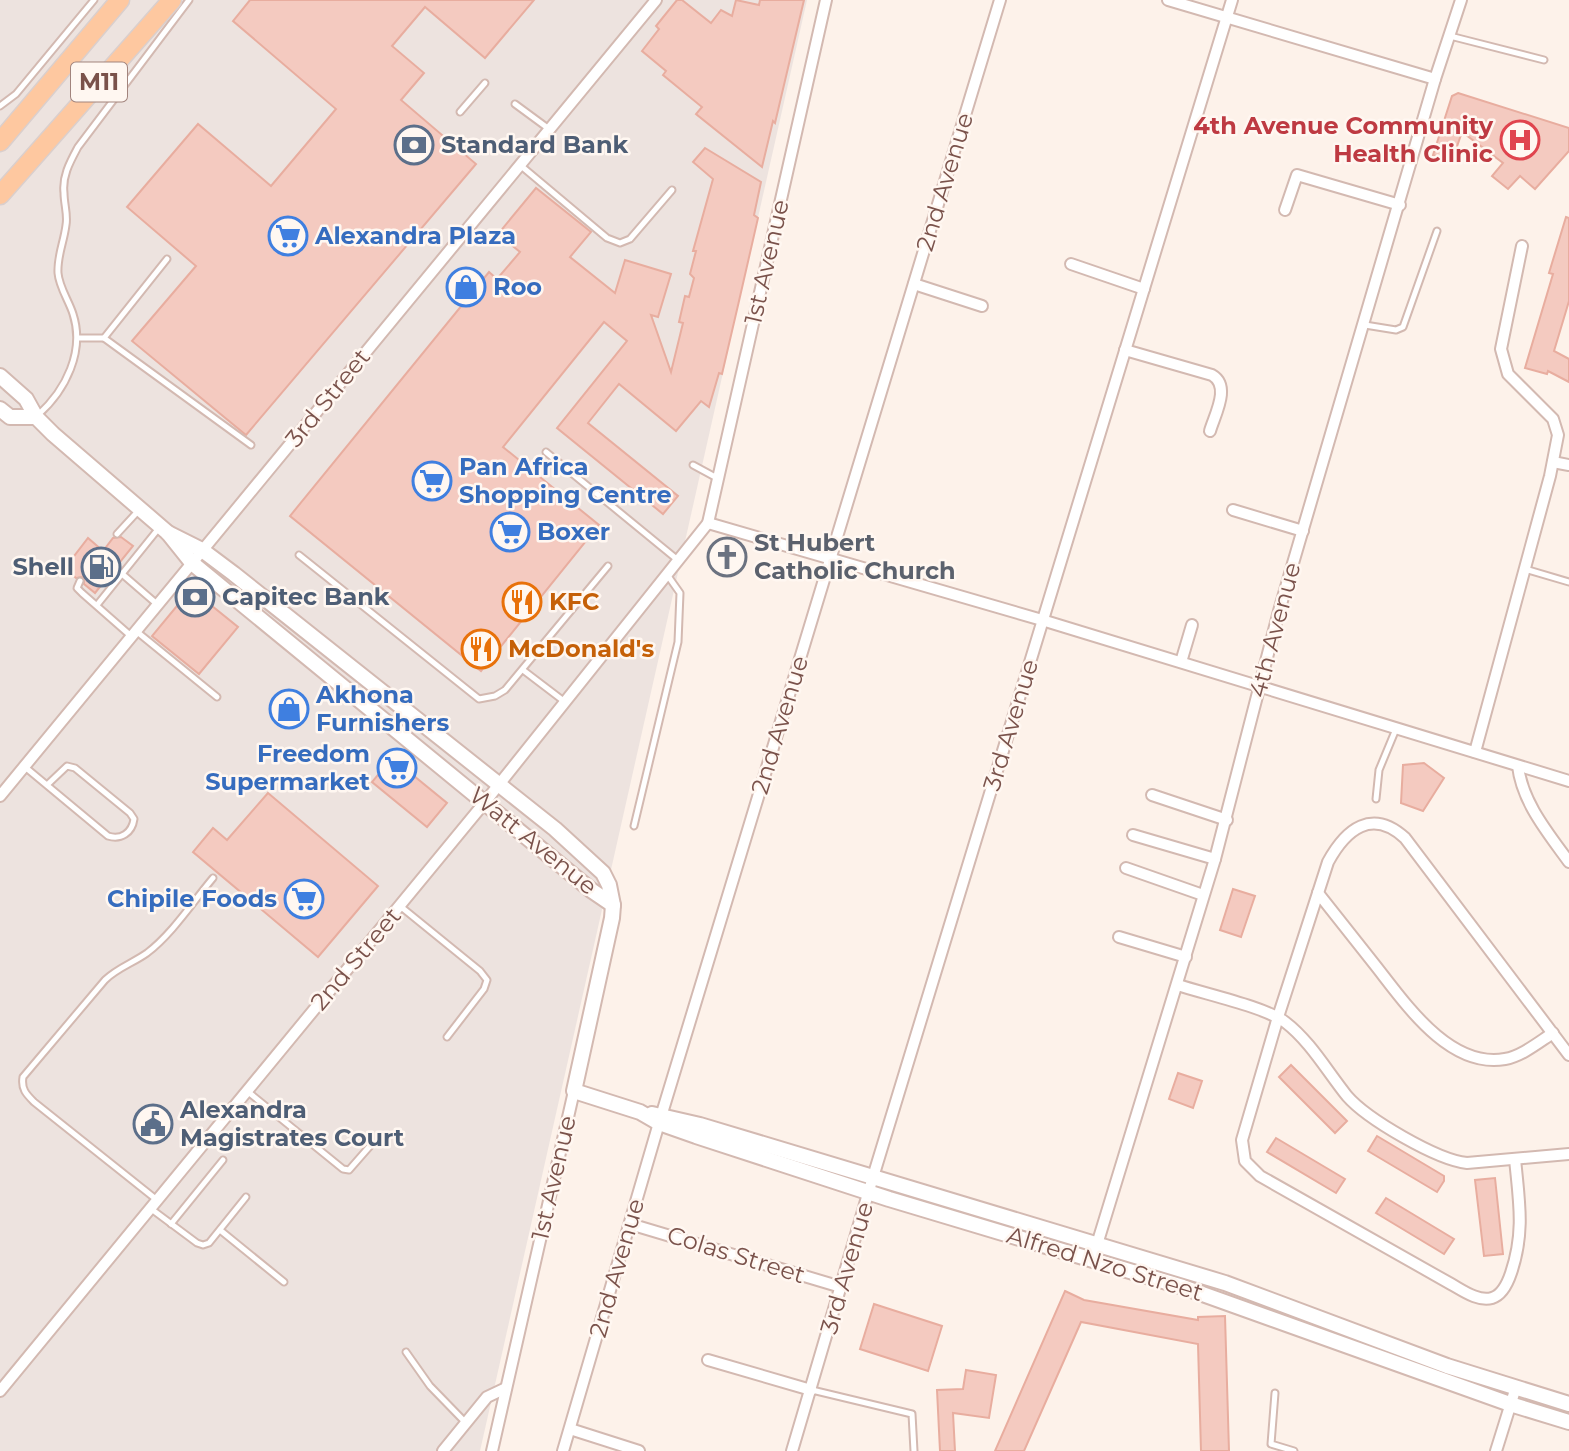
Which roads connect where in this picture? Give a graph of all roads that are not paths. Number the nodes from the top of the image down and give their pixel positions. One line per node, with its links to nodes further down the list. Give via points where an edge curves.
1 (94, 0): 17 (lane, via 16,94)
2 (120, 0): 20 (main road, M11)
3 (172, 0): 23 (main road, M11)
4 (189, 0): 34 (lane, via 69,163 58,276)
5 (656, 0): 19 (street, 3rd Street)
6 (826, 0): 47 (street, 1st Avenue)
7 (1000, 0): 30 (street, 2nd Avenue)
8 (1168, 0): 11 (street)
9 (1232, 0): 11 (street, 3rd Avenue)
10 (1461, 0): 12 (street, 4th Avenue)
11 (1227, 19): 14 (street); 31 (street, 3rd Avenue)
12 (1450, 36): 13 (lane); 14 (street, 4th Avenue)
13 (1544, 60)
14 (1435, 79): 24 (street, 4th Avenue)
15 (485, 83): 18 (lane)
16 (515, 104): 19 (lane)
17 (0, 106)
18 (460, 113)
19 (549, 130): 21 (street, 3rd Street)
20 (0, 142)
21 (520, 165): 22 (lane, via 607,238 620,243 630,239); 54 (street, 3rd Street)
22 (671, 190)
23 (0, 195)
24 (1400, 205): 25 (street, via 1297,175); 33 (street, 4th Avenue)
25 (1285, 210)
26 (1437, 231): 33 (lane, via 1403,327)
27 (1522, 246): 41 (street, via 1501,349 1508,374)
28 (167, 259): 35 (lane)
29 (1071, 264): 31 (street)
30 (914, 284): 32 (street); 56 (street, 2nd Avenue)
31 (1144, 289): 36 (street, 3rd Avenue)
32 (982, 306)
33 (1365, 325): 52 (street, 4th Avenue)
34 (79, 338): 35 (lane); 39 (lane, via 66,377)
35 (104, 338): 42 (lane)
36 (1125, 349): 40 (street, via 1218,379 1222,390); 67 (street, 3rd Avenue)
37 (0, 376): 39 (street, Watt Avenue, via 26,399)
38 (0, 409): 39 (street, via 10,417)
39 (36, 417): 48 (street, Watt Avenue)
40 (1210, 431)
41 (1564, 435): 44 (street)
42 (251, 445)
43 (546, 452): 57 (lane)
44 (1553, 462): 45 (street); 60 (street)
45 (1569, 465)
46 (693, 466): 47 (lane)
47 (718, 478): 50 (street, 1st Avenue)
48 (140, 509): 51 (street, Watt Avenue); 53 (lane)
49 (1233, 510): 52 (street)
50 (708, 523): 56 (street); 57 (street, 2nd Street)
51 (164, 529): 54 (street, Watt Avenue); 58 (street, Watt Avenue); 61 (lane)
52 (1303, 531): 72 (street, 4th Avenue)
53 (117, 534)
54 (202, 550): 58 (street, 3rd Street); 80 (street, Watt Avenue)
55 (299, 555): 71 (lane, via 479,699 505,690)
56 (831, 559): 67 (street); 106 (street, 2nd Avenue)
57 (679, 561): 62 (street, 2nd Street)
58 (192, 563): 66 (street, 3rd Street); 85 (street, Watt Avenue)
59 (608, 566): 71 (lane)
60 (1525, 569): 64 (lane); 76 (street)
61 (121, 573): 65 (lane); 66 (lane)
62 (667, 575): 74 (street, 2nd Street); 87 (lane, via 680,593 678,642)
63 (80, 581): 65 (lane, via 77,587)
64 (1569, 582)
65 (97, 605): 69 (lane)
66 (158, 605): 69 (street, 3rd Street)
67 (1042, 620): 70 (street); 111 (street, 3rd Avenue)
68 (1192, 625): 70 (street)
69 (133, 634): 73 (lane); 77 (street, 3rd Street)
70 (1181, 662): 72 (street)
71 (523, 670): 74 (lane)
72 (1258, 688): 75 (street); 86 (street, 4th Avenue)
73 (217, 697)
74 (565, 702): 80 (street, 2nd Street)
75 (1396, 729): 76 (street); 84 (lane, via 1379,770)
76 (1475, 752): 78 (street)
77 (24, 766): 81 (lane); 83 (street, 3rd Street)
78 (1518, 766): 79 (street); 90 (street, via 1527,800)
79 (1569, 781)
80 (499, 783): 85 (street, 2nd Street); 95 (street, Watt Avenue, via 592,861 610,885)
81 (47, 785): 81 (lane, via 108,836 123,836 133,825 130,813 75,768 67,766)
82 (1152, 795): 86 (street)
83 (0, 796)
84 (1376, 800)
85 (485, 802): 95 (street, Watt Avenue); 96 (street, 2nd Street)
86 (1227, 820): 89 (street, 4th Avenue)
87 (634, 826)
88 (1133, 835): 89 (street)
89 (1215, 859): 94 (street, 4th Avenue)
90 (1569, 862)
91 (1126, 868): 94 (street)
92 (212, 878): 114 (lane, via 155,946 104,980 23,1077 25,1093 34,1102)
93 (1318, 893): 100 (street); 101 (street, via 1420,1021 1452,1047 1481,1059 1505,1059); 101 (street, via 1328,862 1349,834 1370,823 1394,828)
94 (1203, 895): 98 (street, 4th Avenue)
95 (613, 905): 105 (street, 1st Avenue)
96 (400, 906): 102 (lane, via 487,980); 104 (street, 2nd Street)
97 (1119, 937): 98 (street)
98 (1186, 957): 99 (street, 4th Avenue)
99 (1178, 985): 100 (street); 118 (street, 4th Avenue)
100 (1278, 1017): 109 (street, via 1298,1034 1358,1106 1435,1155 1454,1162); 109 (street, via 1242,1140 1245,1161 1260,1176 1473,1296 1492,1298 1504,1289 1519,1245)
101 (1553, 1033): 103 (street)
102 (447, 1037)
103 (1569, 1055)
104 (247, 1091): 107 (lane, via 343,1169 354,1167); 114 (street, 2nd Street)
105 (574, 1091): 106 (street, Alfred Nzo Street); 125 (street, 1st Avenue)
106 (661, 1119): 111 (street, Alfred Nzo Street); 112 (street, Alfred Nzo Street); 116 (street, 2nd Avenue)
107 (370, 1146)
108 (1569, 1154): 109 (street)
109 (1515, 1159)
110 (223, 1160): 115 (lane)
111 (873, 1177): 112 (street, 3rd Avenue); 118 (street, Alfred Nzo Street)
112 (869, 1193): 119 (street, Alfred Nzo Street); 121 (street, 3rd Avenue)
113 (246, 1197): 117 (lane)
114 (154, 1204): 115 (lane); 127 (street, 2nd Street)
115 (171, 1224): 117 (lane, via 203,1245)
116 (630, 1224): 121 (street, Colas Street); 133 (street, 2nd Avenue)
117 (220, 1230): 120 (lane)
118 (1097, 1244): 119 (street, 4th Avenue); 124 (street, Alfred Nzo Street, via 1226,1283 1447,1366)
119 (1092, 1260): 129 (street, Alfred Nzo Street, via 1183,1286)
120 (284, 1282)
121 (841, 1287): 126 (street, 3rd Avenue)
122 (406, 1353): 132 (lane)
123 (708, 1360): 126 (street)
124 (1516, 1387): 129 (street); 130 (street, Alfred Nzo Street)
125 (506, 1388): 132 (street, via 487,1397); 135 (street, 1st Avenue)
126 (811, 1390): 138 (street, 3rd Avenue); 139 (lane, via 912,1414)
127 (0, 1391)
128 (1275, 1393): 140 (lane, via 1271,1444)
129 (1510, 1404): 131 (street, Alfred Nzo Street); 141 (street)
130 (1569, 1405)
131 (1569, 1422)
132 (466, 1423): 134 (street)
133 (570, 1429): 136 (street, 2nd Avenue); 137 (street)
134 (443, 1451)
135 (492, 1451)
136 (563, 1451)
137 (639, 1451)
138 (792, 1451)
139 (915, 1451)
140 (1294, 1451)
141 (1496, 1451)

